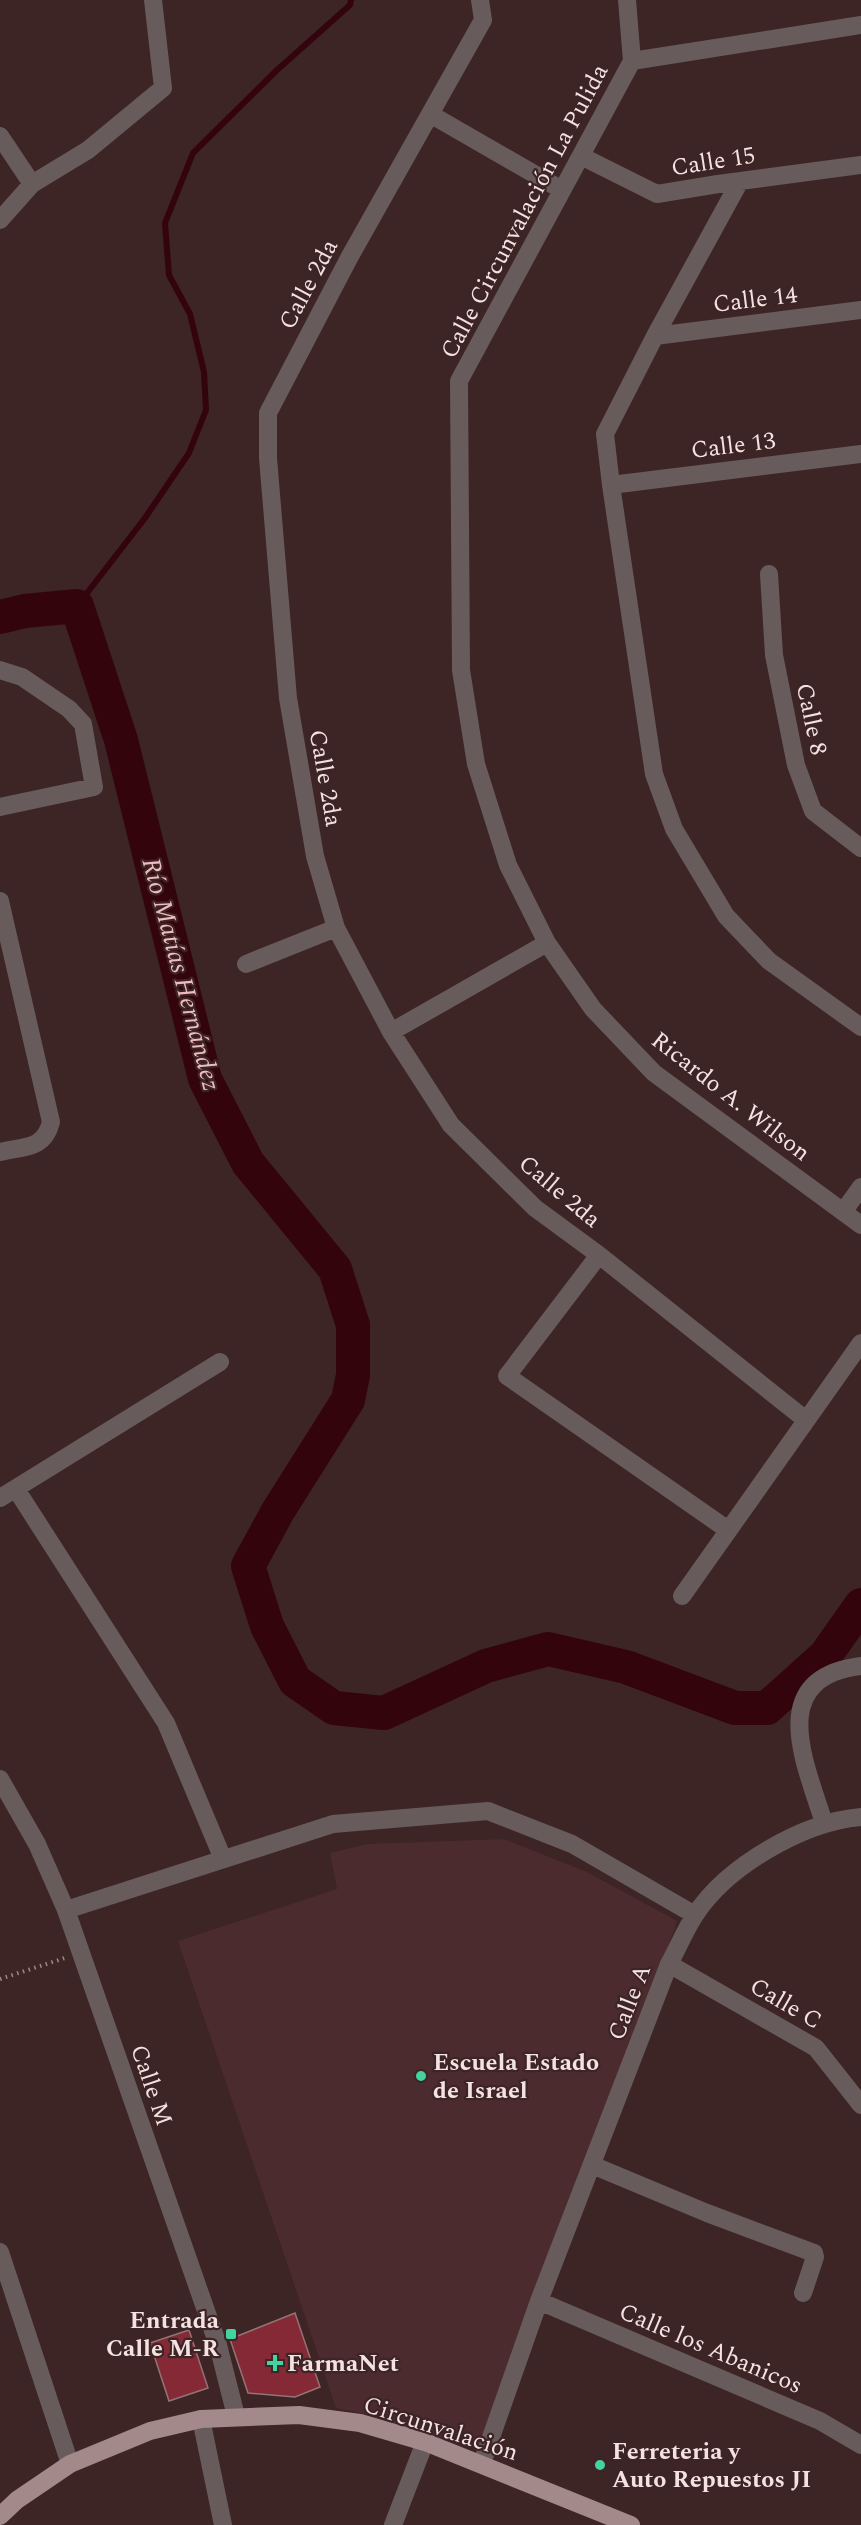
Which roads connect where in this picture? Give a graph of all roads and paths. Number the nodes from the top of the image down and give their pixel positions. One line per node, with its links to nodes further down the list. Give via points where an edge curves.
1 (153, 0): 11 (street, via 163,88 88,150)
2 (480, 0): 6 (street, Calle 2da, via 483,20)
3 (627, 0): 5 (street, Calle Circunvalación La Pulida)
4 (861, 25): 5 (street)
5 (632, 61): 8 (street, Calle Circunvalación La Pulida)
6 (430, 114): 12 (street); 24 (street, Calle 2da, via 268,413 268,458 288,698 315,856)
7 (0, 136): 11 (street)
8 (581, 156): 10 (street, Calle 15, via 657,194); 12 (street, Calle Circunvalación La Pulida)
9 (861, 165): 10 (street, Calle 15)
10 (740, 181): 15 (street)
11 (32, 184): 13 (street)
12 (562, 190): 19 (street, Calle Circunvalación La Pulida, via 459,381)
13 (0, 219)
14 (861, 310): 15 (street, Calle 14)
15 (655, 336): 17 (street, via 605,434)
16 (861, 454): 17 (street, Calle 13)
17 (611, 485): 27 (street, via 654,774 674,830 726,916 769,961)
18 (769, 574): 22 (street, Calle 8, via 774,655 796,765 813,811)
19 (461, 589): 25 (street, Ricardo A. Wilson, via 461,670 476,764 508,865)
20 (0, 670): 21 (street, via 22,677 69,709 83,724 94,787)
21 (0, 807)
22 (861, 848)
23 (0, 901): 29 (street, via 51,1122 40,1143)
24 (336, 928): 26 (street); 28 (street, Calle 2da)
25 (548, 944): 28 (street); 31 (street, Ricardo A. Wilson, via 593,1009 654,1073)
26 (246, 964)
27 (861, 1027)
28 (391, 1032): 33 (street, Calle 2da, via 452,1125 535,1208)
29 (0, 1152)
30 (861, 1187): 31 (street)
31 (843, 1212): 32 (street, Ricardo A. Wilson)
32 (861, 1225)
33 (599, 1255): 36 (street, Calle 2da); 38 (street, via 507,1376)
34 (861, 1343): 36 (street)
35 (220, 1362): 37 (street)
36 (806, 1420): 38 (street)
37 (8, 1494): 44 (street, via 166,1723)
38 (729, 1530): 39 (street)
39 (682, 1596)
40 (861, 1666): 43 (street, via 823,1677 807,1693 800,1708 802,1752)
41 (0, 1779): 45 (street, Calle M, via 37,1844)
42 (861, 1817): 43 (street, Calle A)
43 (824, 1823): 46 (street, Calle A, via 787,1840 733,1874)
44 (223, 1859): 45 (street); 46 (street, via 333,1824 488,1811 572,1844)
45 (66, 1910): 55 (street, Calle M, via 218,2345)
46 (695, 1915): 48 (street, Calle A)
47 (57, 1960): 49 (path)
48 (669, 1964): 50 (street, Calle C, via 816,2048); 51 (street, Calle A)
49 (0, 1979)
50 (861, 2105)
51 (592, 2165): 53 (street, via 814,2253); 54 (street, Calle A)
52 (0, 2252): 60 (street)
53 (803, 2293)
54 (539, 2301): 58 (street, Calle los Abanicos, via 820,2421); 59 (street, Calle A)
55 (236, 2416): 56 (main road, Circunvalación); 57 (main road, Circunvalación, via 299,2415 360,2423)
56 (201, 2420): 60 (main road, Circunvalación, via 150,2431); 62 (street)
57 (425, 2442): 59 (main road, Circunvalación); 63 (street)
58 (861, 2445)
59 (482, 2463): 64 (main road, Circunvalación)
60 (70, 2464): 61 (main road, Circunvalación)
61 (0, 2516)
62 (224, 2525)
63 (393, 2525)
64 (631, 2525)

